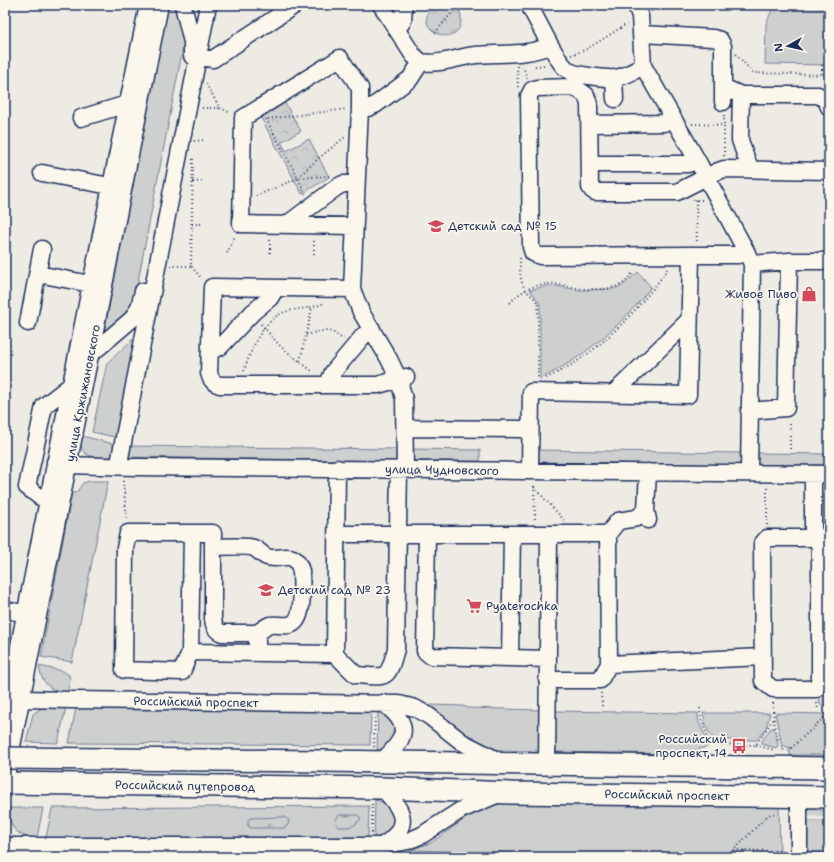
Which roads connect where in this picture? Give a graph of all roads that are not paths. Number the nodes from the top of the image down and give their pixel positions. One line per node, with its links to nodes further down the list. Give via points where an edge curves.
1 (148, 5): 20 (street, улица Кржижановского)
2 (160, 5): 33 (street, улица Кржижановского)
3 (183, 5): 13 (street)
4 (208, 5): 13 (street)
5 (295, 5): 13 (street, via 213,60)
6 (381, 5): 10 (street)
7 (404, 5): 10 (street, via 403,21)
8 (529, 5): 12 (street)
9 (641, 9): 11 (street)
10 (397, 30): 14 (street, via 413,55)
11 (642, 34): 15 (street); 18 (street, via 720,40 723,46 723,94)
12 (550, 45): 14 (street, via 539,50 475,55 432,64); 17 (street, via 561,62)
13 (195, 60): 49 (street, via 139,308 132,319); 57 (street, via 188,108)
14 (421, 62): 22 (street, via 410,79 375,105)
15 (643, 66): 16 (street); 24 (street)
16 (614, 78): 17 (street); 19 (street)
17 (581, 82): 25 (street, via 589,104); 37 (street, via 572,87 537,88 532,90 529,96 531,247 534,253 540,256)
18 (741, 95): 21 (street, via 818,96 826,100); 28 (street, via 740,140)
19 (615, 99)
20 (127, 104): 23 (street); 33 (street, улица Кржижановского)
21 (829, 107)
22 (360, 108): 32 (street); 34 (street, via 360,88 340,58 243,118 242,224)
23 (80, 118)
24 (675, 122): 25 (street); 26 (street)
25 (590, 124): 27 (street)
26 (697, 160): 27 (street, via 688,164); 31 (street)
27 (591, 164): 31 (street, via 590,188 595,192 677,192)
28 (750, 169): 29 (street); 31 (street, via 724,169)
29 (829, 171)
30 (42, 173): 33 (street)
31 (706, 178): 38 (street)
32 (356, 184): 34 (street, via 343,184 337,187); 35 (street)
33 (117, 188): 42 (street, улица Кржижановского)
34 (286, 225): 35 (street)
35 (354, 226): 44 (street)
36 (42, 249): 41 (street)
37 (694, 255): 38 (street); 45 (street)
38 (749, 257): 39 (street); 54 (street)
39 (789, 261): 40 (street); 54 (street, via 786,408)
40 (829, 261)
41 (38, 274): 42 (street); 46 (street)
42 (98, 285): 49 (street, улица Кржижановского); 51 (street, улица Кржижановского)
43 (274, 288): 44 (street); 48 (street, via 270,298 220,347); 48 (street, via 212,287)
44 (352, 289): 47 (street, via 361,312)
45 (689, 320): 53 (street); 53 (street, via 688,395)
46 (28, 323)
47 (372, 329): 50 (street); 52 (street, via 333,372)
48 (210, 349): 52 (street, via 209,373 211,379 220,385)
49 (91, 354): 58 (street, улица Кржижановского)
50 (402, 379): 52 (street, via 378,386); 55 (street)
51 (71, 385): 58 (street, улица Кржижановского); 66 (street, via 44,406 27,487 40,497)
52 (330, 385)
53 (614, 394): 65 (street, via 530,388)
54 (749, 411): 62 (street)
55 (405, 428): 56 (street); 60 (street)
56 (521, 430)
57 (120, 458)
58 (62, 464): 59 (street, улица Чудновского); 66 (street, улица Кржижановского)
59 (337, 468): 60 (street, улица Чудновского); 68 (street)
60 (402, 469): 65 (street, улица Чудновского); 71 (street)
61 (648, 472): 62 (street, улица Чудновского); 65 (street, улица Чудновского); 70 (street, via 647,515 618,520)
62 (749, 473): 63 (street, улица Чудновского)
63 (813, 474): 64 (street, улица Чудновского); 74 (street, via 813,529)
64 (829, 474)
65 (532, 476)
66 (54, 502): 77 (street, улица Кржижановского)
67 (192, 533): 75 (street, via 213,533); 79 (street); 79 (street, via 128,533 125,548 124,670 182,672)
68 (336, 534): 71 (street); 81 (street)
69 (542, 534): 70 (street); 73 (street); 84 (street)
70 (608, 534): 85 (street)
71 (397, 535): 72 (street); 81 (street, via 396,649 390,670 386,675 379,677 356,675)
72 (427, 535): 73 (street); 83 (street, via 425,651 431,656)
73 (512, 535): 83 (street)
74 (823, 538): 82 (street, via 767,538 762,544); 82 (street, via 820,547 820,678 816,689 773,689 764,682)
75 (213, 547): 78 (street, via 214,626 222,633); 78 (street, via 253,548 267,557 289,557 299,564 301,612 298,619 289,626 269,625)
76 (5, 610): 77 (street)
77 (32, 615): 87 (street, улица Кржижановского)
78 (257, 633): 80 (street)
79 (190, 652): 80 (street)
80 (257, 653): 81 (street)
81 (335, 654)
82 (763, 657): 85 (street)
83 (510, 658): 84 (street)
84 (548, 658): 86 (street)
85 (609, 664): 86 (street, via 600,680)
86 (548, 680): 93 (street)
87 (15, 698): 88 (street, Российский проспект); 89 (street, улица Кржижановского); 95 (street, улица Кржижановского)
88 (379, 708): 90 (street, via 398,716 403,733 395,750); 92 (street, Российский проспект, via 399,704 415,708 462,742)
89 (5, 716)
90 (372, 756): 91 (main road, bridge, via 322,761); 92 (main road, Российский проспект)
91 (5, 758)
92 (504, 764): 93 (main road, Российский проспект)
93 (547, 764): 94 (main road, Российский проспект)
94 (829, 768)
95 (5, 782): 97 (main road, Российский путепровод, via 322,788)
96 (504, 792): 97 (main road, Российский проспект); 98 (main road, Российский проспект); 100 (street, Российский проспект, via 461,810 408,841)
97 (373, 793): 100 (street, via 392,798 402,816 402,826 398,834 392,840)
98 (799, 796): 99 (main road, Российский проспект); 103 (street)
99 (829, 797)
100 (377, 842): 102 (street, Российский проспект)
101 (5, 846): 102 (street, Российский проспект)
102 (150, 851)
103 (794, 854)

